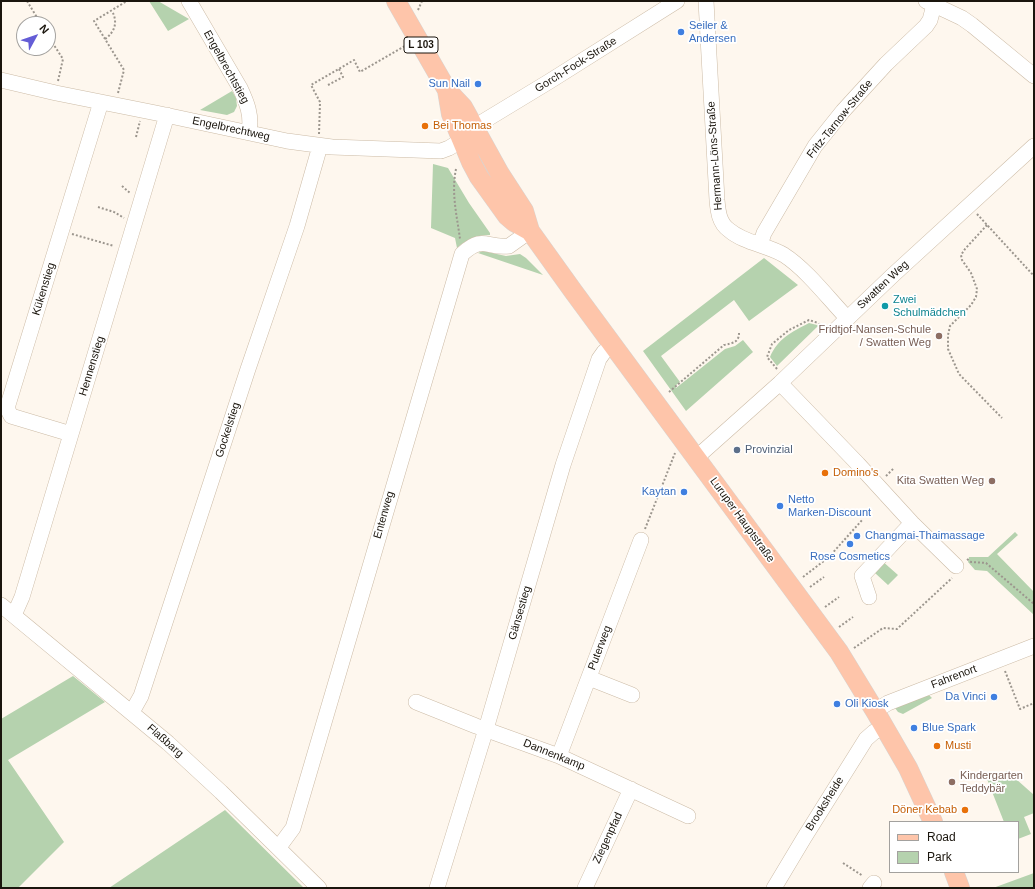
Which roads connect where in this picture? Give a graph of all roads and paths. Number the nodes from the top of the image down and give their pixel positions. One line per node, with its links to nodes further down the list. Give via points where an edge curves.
1 (27, 1): 11 (path)
2 (128, 1): 9 (path)
3 (396, 1): 25 (main road, L 103, via 447,90 463,107)
4 (422, 1): 10 (path)
5 (677, 1): 25 (street, Gorch-Fock-Straße, via 484,121)
6 (706, 1): 38 (street, Hermann-Löns-Straße, via 718,214 729,230 745,240)
7 (186, 2): 24 (street, Engelbrechtstieg, via 247,102 251,117)
8 (930, 3): 16 (street, via 972,25); 38 (street, Fritz-Tarnow-Straße, via 930,20 926,26 886,64 815,146 764,233)
9 (112, 10): 12 (path, via 115,18 114,27); 12 (path, via 94,21)
10 (418, 10)
11 (36, 16)
12 (105, 39): 20 (path, via 124,70)
13 (406, 46): 15 (path, via 360,72 354,60)
14 (56, 48): 18 (path, via 63,59)
15 (339, 69): 19 (path, via 343,77); 27 (path, via 311,85 320,102)
16 (1034, 76)
17 (1, 80): 21 (street, Engelbrechtweg)
18 (58, 81)
19 (328, 85)
20 (118, 94)
21 (101, 102): 22 (street, Engelbrechtweg); 36 (street, Kükenstieg)
22 (167, 115): 24 (street, Engelbrechtweg); 49 (street, Hennenstieg)
23 (140, 121): 26 (path)
24 (249, 132): 27 (street, Engelbrechtweg, via 286,141)
25 (468, 135): 27 (street, Engelbrechtweg, via 449,148 432,151); 37 (main road, Luruper Hauptstraße, via 524,211)
26 (136, 138)
27 (320, 140): 80 (street, Gockelstieg, via 297,226 141,696)
28 (1034, 146): 32 (street, Swatten Weg)
29 (456, 169): 40 (path, via 455,211)
30 (122, 186): 31 (path)
31 (132, 195)
32 (969, 205): 35 (path); 42 (street, Swatten Weg)
33 (98, 206): 34 (path)
34 (125, 219)
35 (987, 225): 41 (path); 48 (path, via 962,254 962,260 977,288 976,297 950,326 948,349 959,374)
36 (62, 231): 39 (path, via 115,246); 49 (street, Kükenstieg, via 7,408 11,416)
37 (530, 231): 40 (street, via 509,246 482,243); 45 (main road, Luruper Hauptstraße)
38 (760, 245): 42 (street, Hermann-Löns-Straße, via 785,256 800,268)
39 (117, 249)
40 (462, 254): 87 (street, Entenweg, via 293,828)
41 (1034, 276)
42 (847, 318): 46 (street, Swatten Weg)
43 (823, 328): 46 (path, via 809,320 788,330 772,344 767,357)
44 (739, 333): 47 (path, via 737,341 724,345)
45 (613, 344): 51 (main road, Luruper Hauptstraße); 82 (street, Gänsestieg, via 599,359 563,465)
46 (779, 377): 51 (street, Swatten Weg); 55 (street)
47 (669, 392)
48 (1002, 418)
49 (71, 434): 70 (street, Hennenstieg, via 22,597)
50 (676, 450): 57 (path)
51 (697, 457): 81 (main road, Luruper Hauptstraße, via 839,652)
52 (894, 468): 53 (path)
53 (882, 479)
54 (863, 519): 58 (path)
55 (912, 523): 61 (street); 66 (street, via 862,576)
56 (841, 537): 58 (path)
57 (641, 540): 76 (street, Puterweg)
58 (844, 541): 60 (path)
59 (820, 556): 60 (path)
60 (824, 561): 62 (path)
61 (956, 566): 67 (path, via 967,559 971,562 986,563); 74 (path, via 953,577 897,629 883,628)
62 (803, 577)
63 (824, 577): 64 (path)
64 (810, 587)
65 (839, 597): 69 (path)
66 (869, 597)
67 (1034, 604)
68 (1, 605): 70 (street, Flaßbarg)
69 (825, 607)
70 (14, 614): 80 (street, Flaßbarg)
71 (853, 617): 72 (path)
72 (839, 627)
73 (1034, 646): 81 (street, Fahrenort, via 888,703)
74 (854, 648)
75 (1004, 670): 79 (path, via 1020,709)
76 (589, 678): 77 (street); 83 (street, Puterweg)
77 (632, 695)
78 (416, 702): 82 (street, Dannenkamp)
79 (1034, 703)
80 (132, 712): 87 (street, Flaßbarg)
81 (880, 719): 86 (main road, Luruper Hauptstraße, via 908,768); 94 (street, Brooksheide)
82 (486, 729): 83 (street, Dannenkamp); 92 (street, Gänsestieg)
83 (559, 756): 84 (street, Dannenkamp)
84 (631, 789): 85 (street, Dannenkamp); 93 (street, Ziegenpfad)
85 (688, 816)
86 (933, 821)
87 (279, 847): 91 (street, Flaßbarg)
88 (843, 863): 90 (path)
89 (954, 873): 95 (main road)
90 (872, 886)
91 (319, 888)
92 (437, 888)
93 (585, 888)
94 (774, 888)
95 (960, 888)

